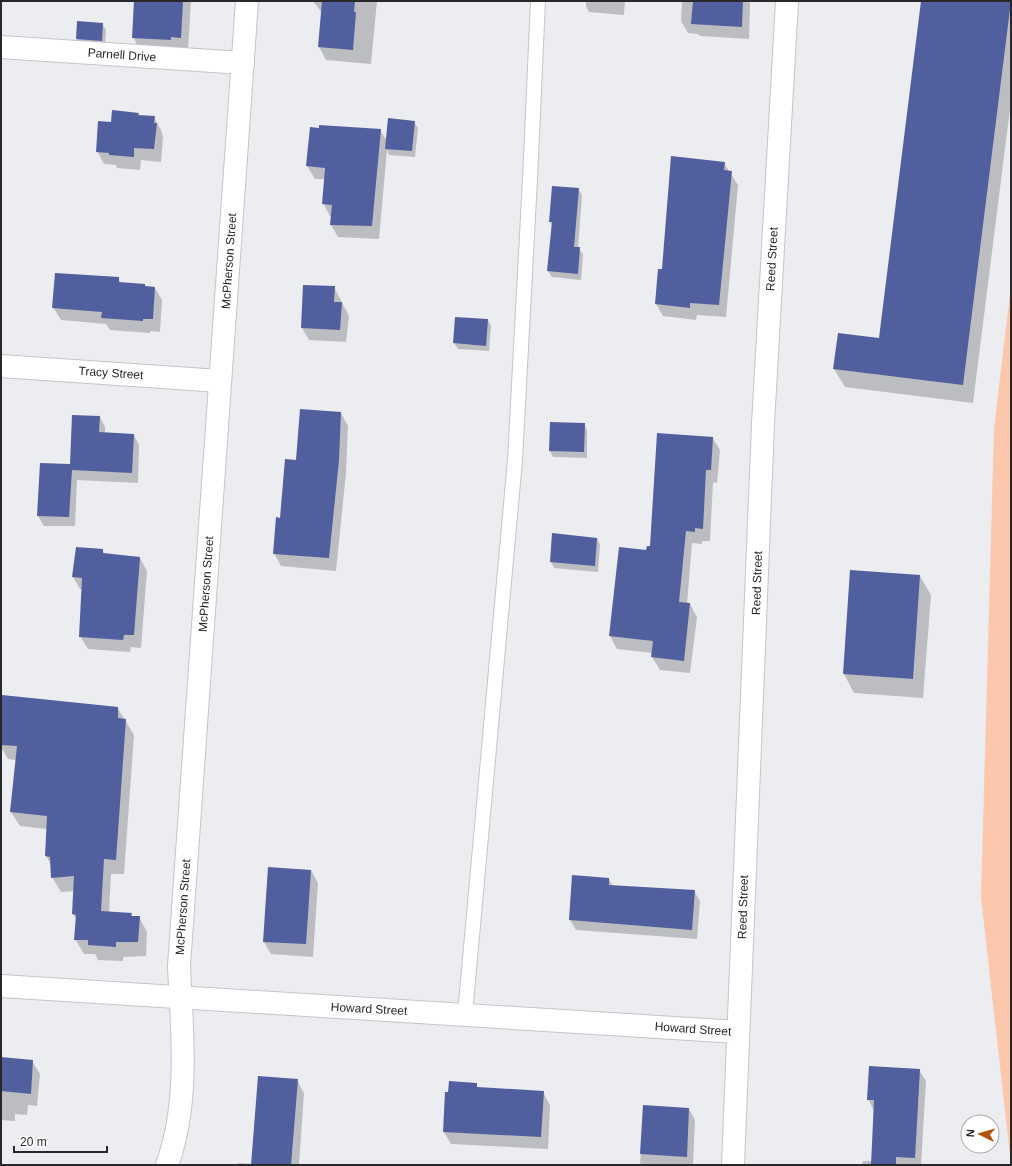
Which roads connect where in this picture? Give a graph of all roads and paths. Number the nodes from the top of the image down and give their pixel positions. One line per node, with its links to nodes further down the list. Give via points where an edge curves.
1 (248, 1): 5 (street, McPherson Street)
2 (538, 1): 10 (lane, via 515,460)
3 (787, 1): 11 (street, Reed Street, via 763,424)
4 (1, 47): 5 (street, Parnell Drive)
5 (243, 63): 7 (street, McPherson Street)
6 (1, 366): 7 (street, Tracy Street)
7 (220, 381): 9 (street, McPherson Street, via 179,958)
8 (1, 986): 9 (street, Howard Street)
9 (180, 998): 10 (street, Howard Street); 12 (street, McPherson Street, via 184,1042 180,1102 176,1133)
10 (465, 1014): 11 (street, Howard Street)
11 (738, 1032): 13 (street, Reed Street)
12 (167, 1165)
13 (733, 1165)

